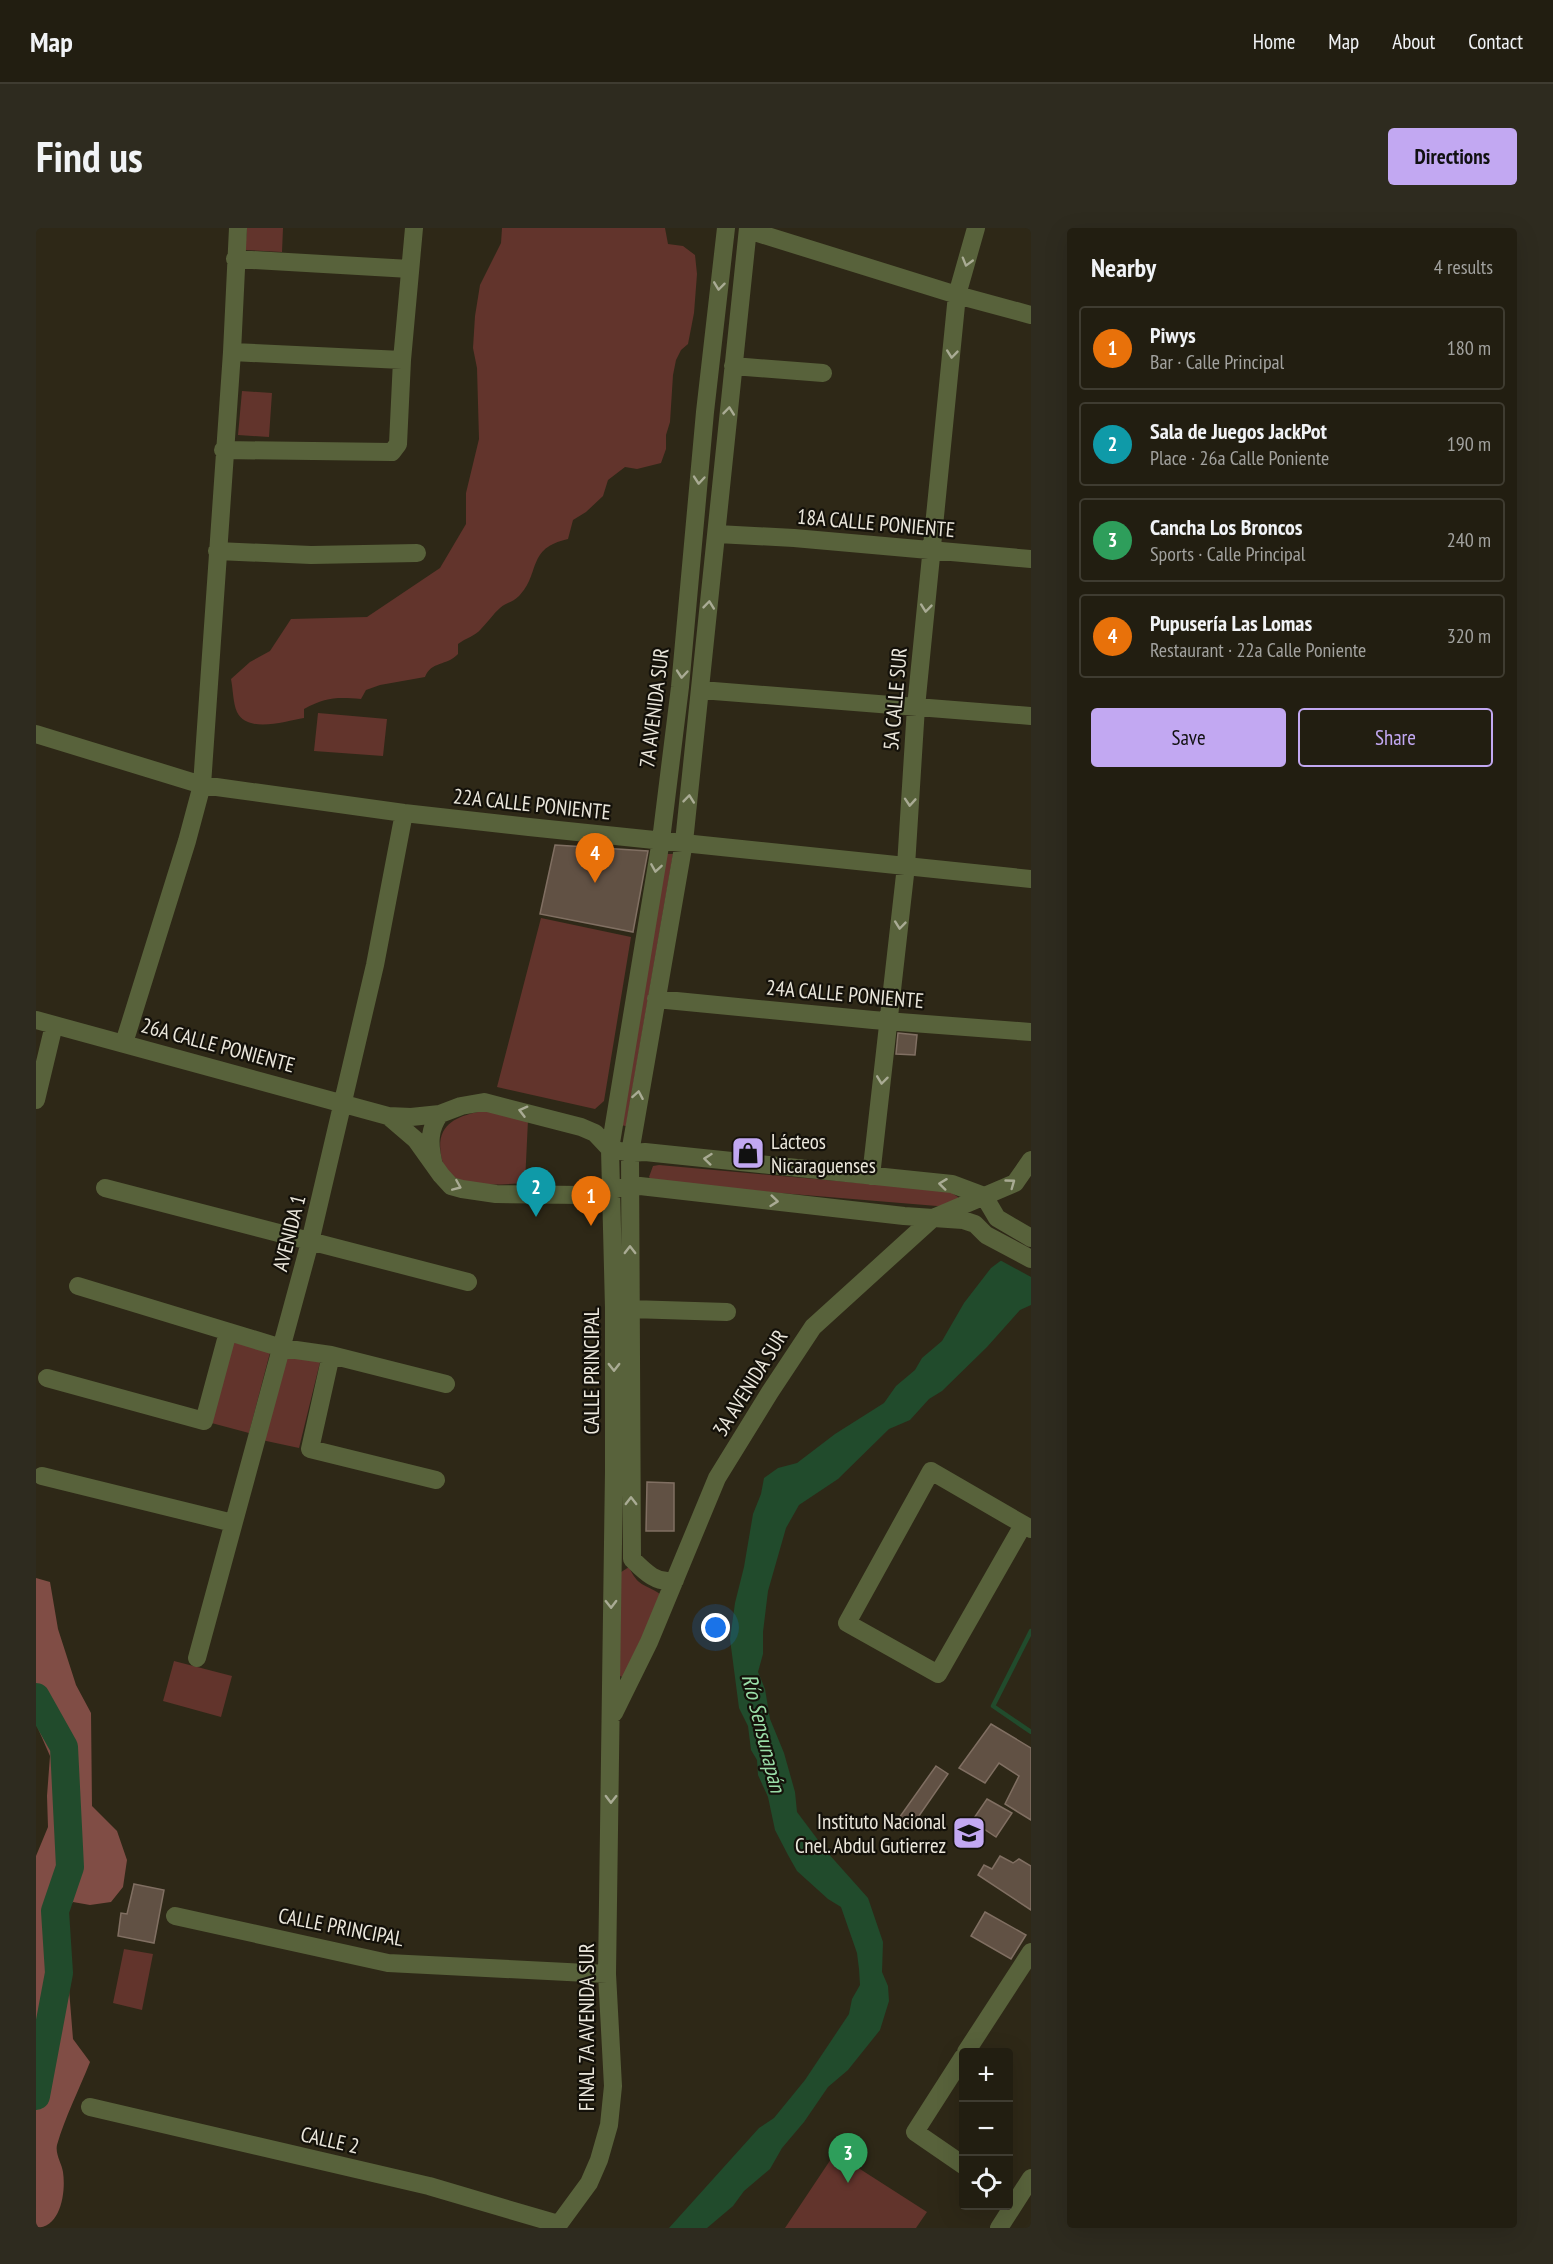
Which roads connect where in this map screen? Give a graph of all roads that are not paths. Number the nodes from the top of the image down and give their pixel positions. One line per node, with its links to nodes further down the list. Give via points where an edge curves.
1 (238, 228): 6 (street)
2 (414, 228): 7 (street)
3 (726, 228): 26 (street, 7A AVENIDA SUR, one-way to 26)
4 (976, 228): 8 (street, 5A CALLE SUR, one-way to 8)
5 (748, 229): 8 (street); 12 (street, 7A AVENIDA SUR)
6 (236, 260): 7 (street); 10 (street)
7 (410, 269): 11 (street)
8 (957, 295): 9 (street); 16 (street, 5A CALLE SUR, one-way to 16)
9 (1031, 315)
10 (232, 351): 11 (street); 14 (street)
11 (402, 360): 14 (street, via 398,444 393,452)
12 (733, 366): 13 (street); 15 (street, 7A AVENIDA SUR, one-way to 12)
13 (823, 373)
14 (224, 450): 17 (street)
15 (717, 534): 16 (street, 18A CALLE PONIENTE); 20 (street, 7A AVENIDA SUR, one-way to 15)
16 (932, 549): 19 (street, 18A CALLE PONIENTE); 21 (street, 5A CALLE SUR, one-way to 21)
17 (217, 551): 18 (street, via 311,555); 24 (street)
18 (417, 553)
19 (1031, 559)
20 (701, 690): 21 (street); 27 (street, 7A AVENIDA SUR, one-way to 20)
21 (916, 707): 22 (street); 28 (street, 5A CALLE SUR, one-way to 28)
22 (1031, 716)
23 (36, 734): 24 (street, 22A CALLE PONIENTE)
24 (202, 784): 25 (street, 22A CALLE PONIENTE); 35 (street)
25 (404, 813): 26 (street, 22A CALLE PONIENTE); 37 (street, AVENIDA 1, via 375,965)
26 (661, 840): 27 (street, 22A CALLE PONIENTE); 40 (street, 7A AVENIDA SUR, one-way to 40)
27 (684, 842): 28 (street, 22A CALLE PONIENTE); 30 (street, 7A AVENIDA SUR)
28 (906, 866): 29 (street, 22A CALLE PONIENTE); 32 (street, 5A CALLE SUR, one-way to 32)
29 (1031, 879)
30 (656, 999): 32 (street, 24A CALLE PONIENTE); 41 (street, 7A AVENIDA SUR, one-way to 30)
31 (36, 1020): 33 (street, 26A CALLE PONIENTE)
32 (889, 1022): 34 (street, 24A CALLE PONIENTE); 44 (street, 5A CALLE SUR, one-way to 44)
33 (54, 1025): 35 (street, 26A CALLE PONIENTE); 36 (street)
34 (1031, 1032)
35 (124, 1043): 37 (street, 26A CALLE PONIENTE)
36 (36, 1100)
37 (342, 1102): 39 (street, 26A CALLE PONIENTE); 51 (street, AVENIDA 1)
38 (440, 1114): 39 (street, 26A CALLE PONIENTE); 40 (street, 26A CALLE PONIENTE, one-way to 38, via 595,1133 581,1127 502,1105 484,1102); 43 (street, via 430,1138)
39 (388, 1116): 43 (street, 26A CALLE PONIENTE, via 416,1140)
40 (610, 1149): 41 (street, 26A CALLE PONIENTE); 47 (street, 7A AVENIDA SUR)
41 (630, 1153): 44 (street, 26A CALLE PONIENTE, one-way to 41); 45 (street, 7A AVENIDA SUR)
42 (1031, 1160): 48 (street, 3A AVENIDA SUR, one-way to 42, via 1015,1182)
43 (434, 1166): 47 (street, 26A CALLE PONIENTE, one-way to 47, via 451,1186 476,1193 584,1195)
44 (871, 1176): 48 (street, 26A CALLE PONIENTE, one-way to 44, via 952,1184)
45 (631, 1185): 47 (street); 49 (street, one-way to 49); 55 (street, CALLE PRINCIPAL, one-way to 45)
46 (105, 1188): 51 (street)
47 (612, 1190): 67 (street, CALLE PRINCIPAL, one-way to 67)
48 (984, 1196): 49 (street, 3A AVENIDA SUR); 50 (street, via 997,1218)
49 (933, 1218): 52 (street, via 963,1220); 68 (street, 3A AVENIDA SUR, via 813,1327 717,1478)
50 (1031, 1238)
51 (310, 1242): 53 (street); 58 (street, AVENIDA 1)
52 (1031, 1259)
53 (468, 1282)
54 (78, 1286): 57 (street)
55 (630, 1309): 56 (street); 66 (street, CALLE PRINCIPAL, one-way to 55)
56 (727, 1312)
57 (228, 1332): 58 (street); 60 (street, via 204,1421)
58 (282, 1348): 59 (street); 64 (street, AVENIDA 1)
59 (331, 1355): 61 (street); 63 (street, via 310,1449)
60 (47, 1378)
61 (446, 1384)
62 (42, 1476): 64 (street)
63 (436, 1480)
64 (233, 1523): 69 (street, AVENIDA 1)
65 (1027, 1527): 65 (street, via 931,1471 847,1623 938,1674)
66 (632, 1559): 67 (street); 68 (street, via 659,1580)
67 (611, 1571): 70 (street, CALLE PRINCIPAL, one-way to 70)
68 (675, 1580): 70 (street, 3A AVENIDA SUR)
69 (196, 1658)
70 (611, 1719): 71 (street, CALLE PRINCIPAL, one-way to 71)
71 (609, 1883): 74 (street, FINAL 7A AVENIDA SUR)
72 (175, 1916): 74 (street, CALLE PRINCIPAL, via 388,1963)
73 (1031, 1952): 75 (street)
74 (607, 1974): 81 (street, FINAL 7A AVENIDA SUR, via 613,2086 609,2125 590,2183)
75 (969, 2048)
76 (959, 2063): 78 (street, via 915,2132)
77 (90, 2107): 81 (street, CALLE 2, via 429,2186)
78 (959, 2162)
79 (1031, 2178): 80 (street)
80 (1019, 2202): 82 (street)
81 (557, 2226)
82 (999, 2228)

